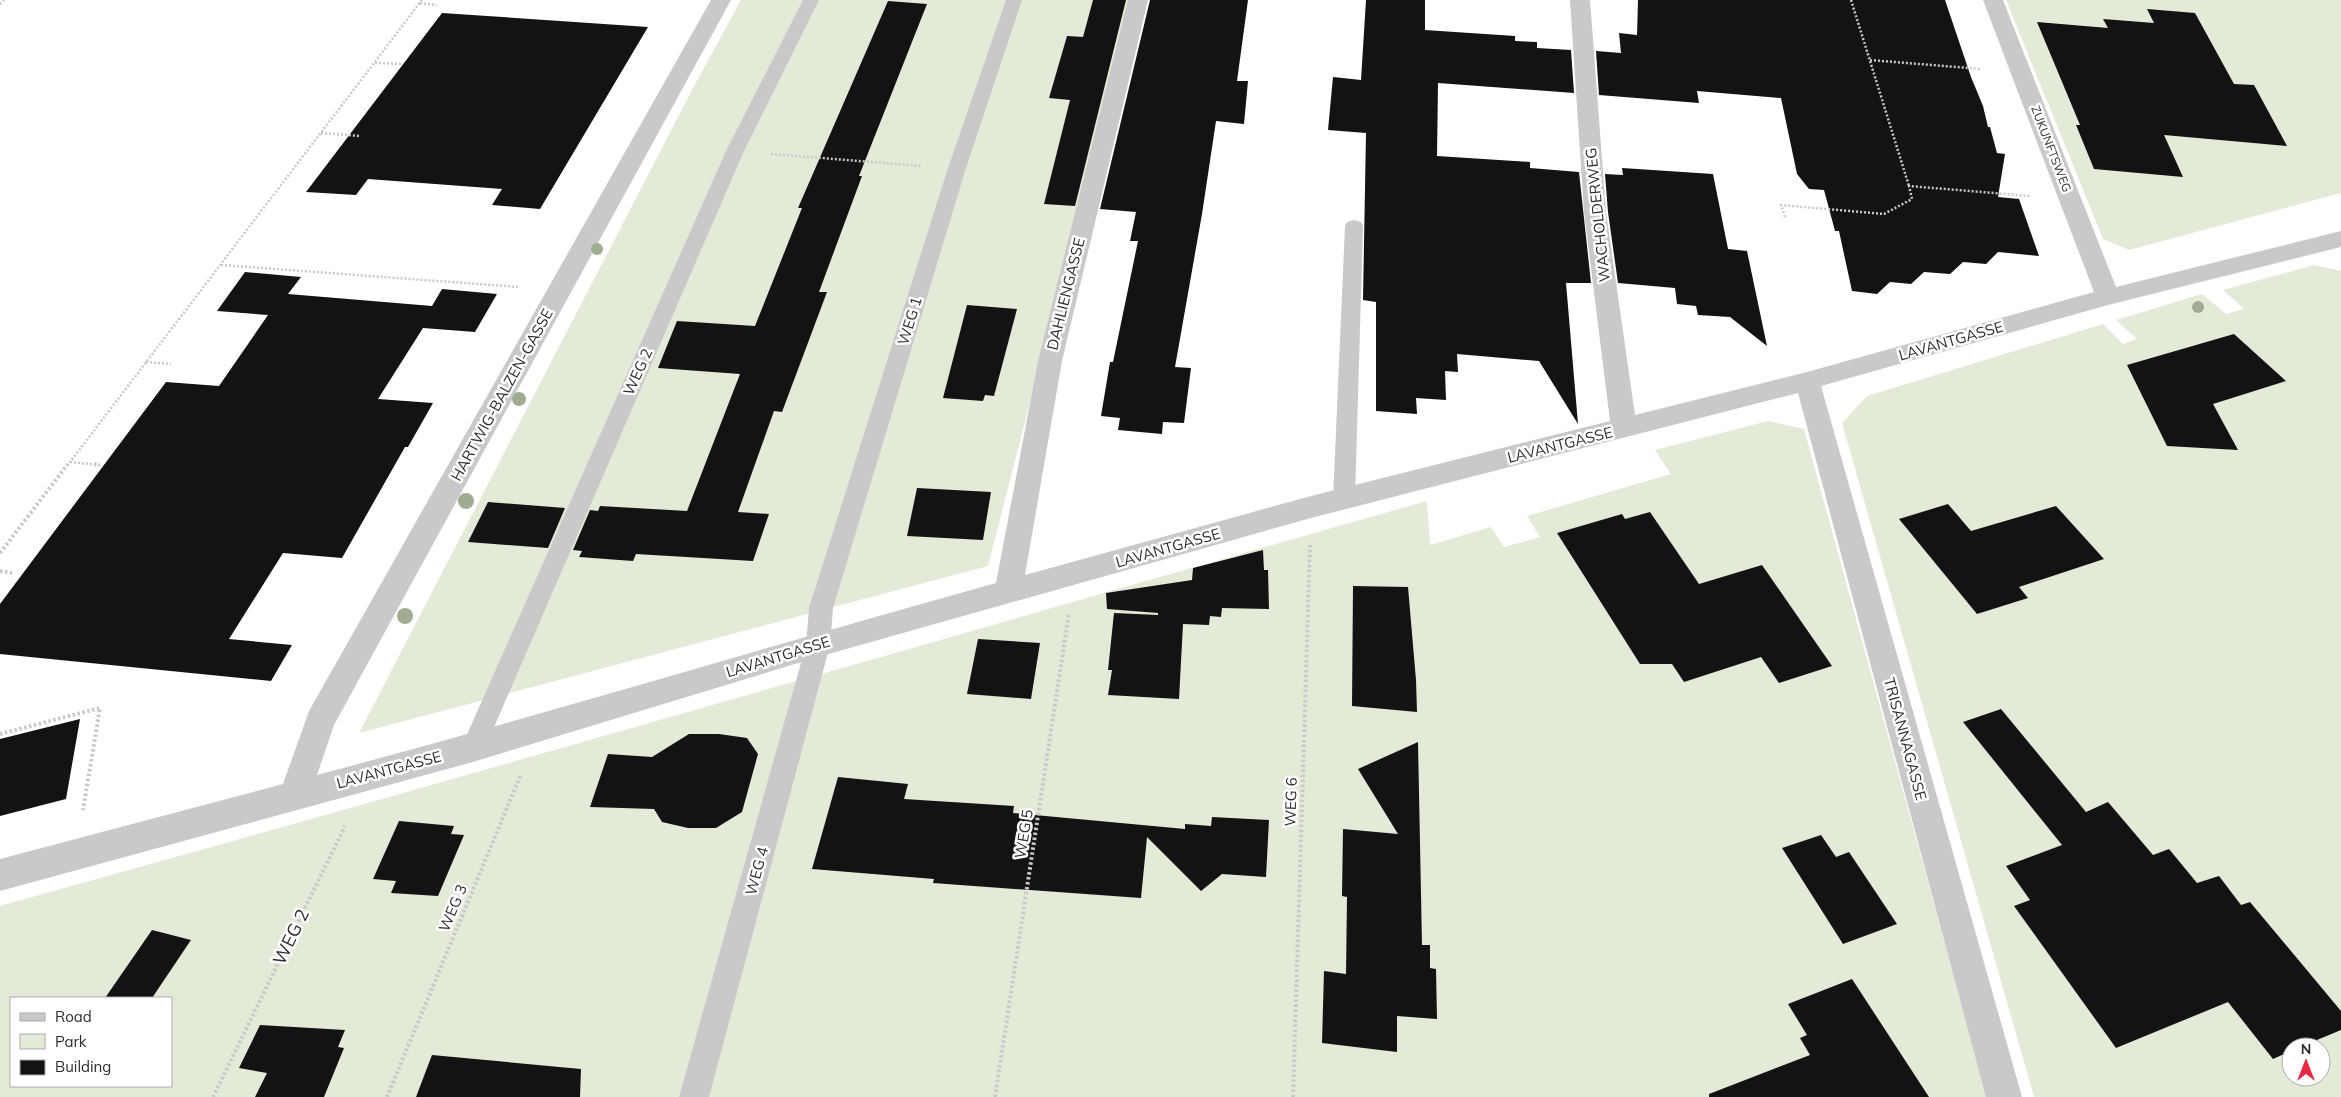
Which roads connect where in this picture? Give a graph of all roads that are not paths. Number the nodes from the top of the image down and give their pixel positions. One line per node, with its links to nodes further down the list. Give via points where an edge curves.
1 (721, 0): 16 (street, HARTWIG-BALZEN-GASSE, via 320,722)
2 (811, 0): 15 (lane, WEG 2, via 736,151)
3 (1014, 0): 14 (lane, WEG 1, via 957,168 821,608)
4 (1138, 0): 13 (street, DAHLIENGASSE, via 1050,361)
5 (1580, 0): 11 (street, WACHOLDERWEG, via 1595,212)
6 (1993, 0): 9 (street, ZUKUNFTSWEG)
7 (1354, 226): 12 (lane)
8 (2341, 239): 9 (street, LAVANTGASSE)
9 (2108, 297): 10 (street, LAVANTGASSE)
10 (1808, 381): 11 (street, LAVANTGASSE); 19 (street, TRISANNAGASSE)
11 (1624, 428): 12 (street, LAVANTGASSE)
12 (1344, 499): 13 (street, LAVANTGASSE)
13 (1008, 592): 14 (street, LAVANTGASSE)
14 (818, 645): 15 (street, LAVANTGASSE); 18 (lane, WEG 4)
15 (473, 748): 16 (street, LAVANTGASSE)
16 (295, 795): 17 (street, LAVANTGASSE)
17 (0, 875)
18 (694, 1097)
19 (2004, 1097)

